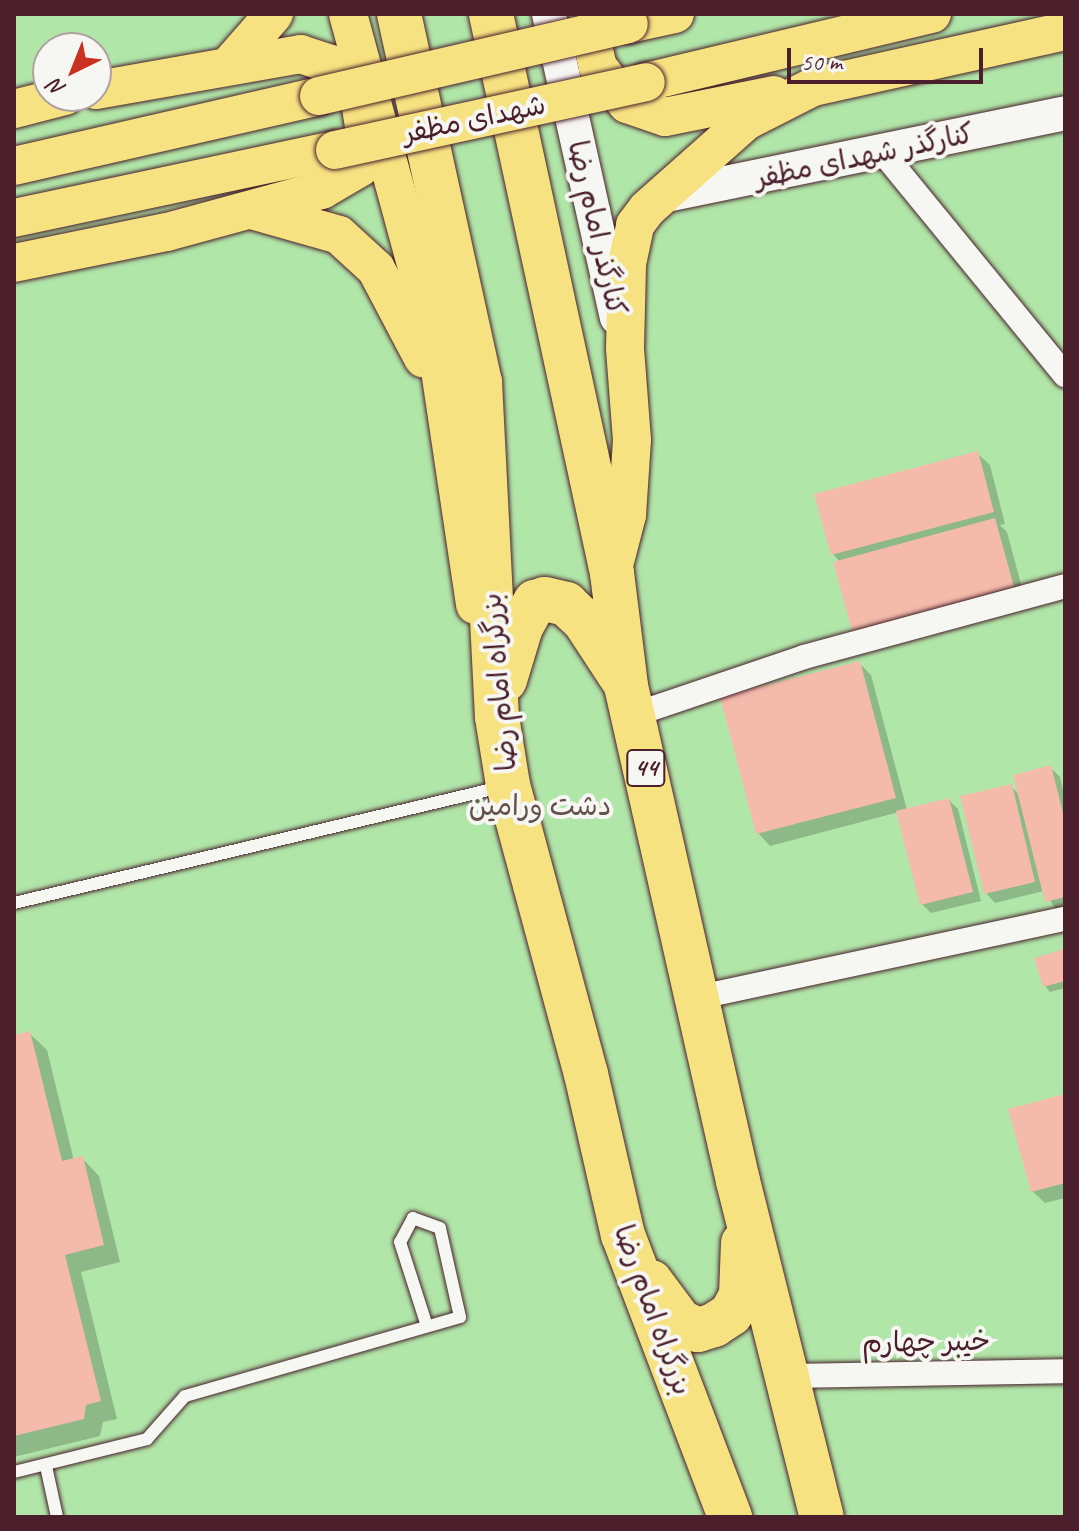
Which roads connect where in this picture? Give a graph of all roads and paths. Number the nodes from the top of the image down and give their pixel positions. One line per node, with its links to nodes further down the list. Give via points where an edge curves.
1 (274, 14): 10 (main road)
2 (348, 14): 22 (main road, via 434,330)
3 (399, 14): 26 (highway, بزرگراه امام رضا, via 480,382)
4 (491, 14): 23 (highway, 44)
5 (549, 14): 20 (main road, کنارگذر امام رضا)
6 (675, 14): 8 (main road, شهدای مظفر)
7 (932, 14): 18 (main road, شهدای مظفر, bridge, via 646,82)
8 (614, 19): 12 (main road, via 591,37 598,67 627,104 665,117); 15 (main road, شهدای مظفر, bridge, via 319,96)
9 (1065, 31): 12 (main road)
10 (231, 63): 11 (main road); 17 (main road, via 301,54 331,64 360,101 366,139 361,167 322,190)
11 (112, 87)
12 (813, 87): 16 (main road, via 746,121)
13 (1065, 113): 14 (main road, کنارگذر شهدای مظفر)
14 (884, 154): 16 (main road, کنارگذر شهدای مظفر); 21 (street)
15 (14, 166)
16 (662, 196): 20 (main road, via 635,225 627,264)
17 (249, 210): 19 (main road); 22 (main road, via 339,235 376,269 411,330)
18 (14, 218)
19 (14, 263)
20 (625, 348): 23 (main road, via 632,440 627,515)
21 (1065, 375)
22 (446, 414): 26 (main road)
23 (612, 573): 25 (highway, 44)
24 (1065, 586): 25 (street)
25 (630, 700): 26 (highway, via 585,622 566,604 545,599 535,602 521,627); 30 (highway, 44)
26 (497, 717): 27 (highway, بزرگراه امام رضا)
27 (508, 785): 28 (lane); 32 (highway, بزرگراه امام رضا, via 586,1074)
28 (14, 903)
29 (1065, 919): 30 (street)
30 (700, 997): 31 (highway, 44)
31 (738, 1181): 32 (highway, via 741,1295 731,1314 714,1325 698,1330 680,1321); 35 (highway, 44)
32 (623, 1235): 39 (highway, بزرگراه امام رضا)
33 (427, 1326): 33 (lane, via 460,1317 440,1228 413,1218 400,1242); 36 (lane, via 185,1396 147,1439)
34 (1065, 1371): 35 (street, خیبر چهارم)
35 (788, 1376): 40 (highway, 44)
36 (46, 1466): 37 (lane); 38 (lane)
37 (14, 1472)
38 (57, 1517)
39 (730, 1517)
40 (822, 1517)

